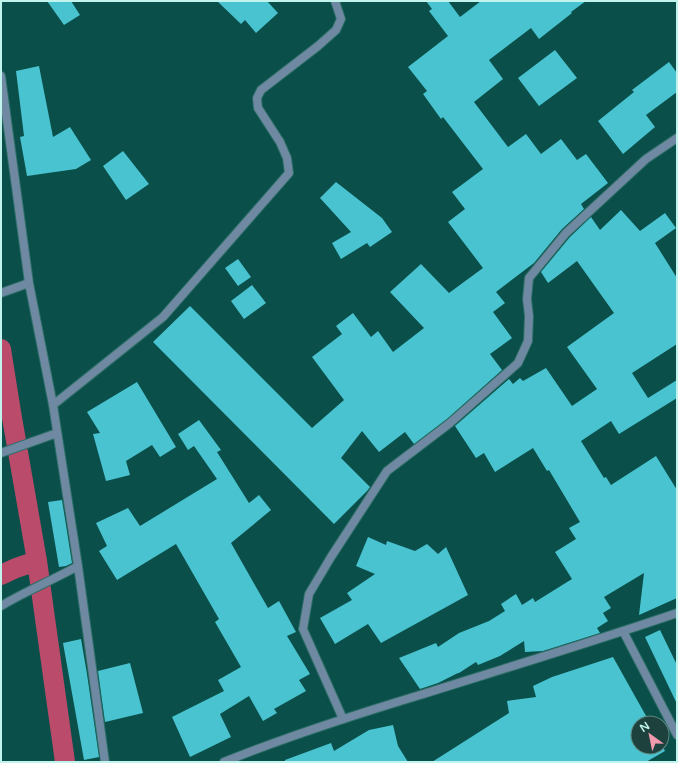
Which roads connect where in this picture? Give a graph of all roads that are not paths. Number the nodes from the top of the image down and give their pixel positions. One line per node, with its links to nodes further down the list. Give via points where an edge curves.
1 (335, 1): 6 (street, via 341,19 336,30 261,90 257,98 258,108 287,158 289,173 162,317)
2 (1, 76): 4 (street)
3 (677, 138): 13 (street, via 646,159 566,233 529,278 528,341 518,363 450,423 387,471 309,594 303,629)
4 (28, 283): 5 (street); 6 (street)
5 (1, 293)
6 (53, 405): 7 (street)
7 (57, 432): 8 (street); 9 (street)
8 (2, 453)
9 (78, 566): 10 (street); 15 (street)
10 (1, 606)
11 (677, 613): 12 (street)
12 (623, 631): 13 (street); 14 (street)
13 (343, 719): 16 (street)
14 (677, 735)
15 (105, 762)
16 (224, 762)

